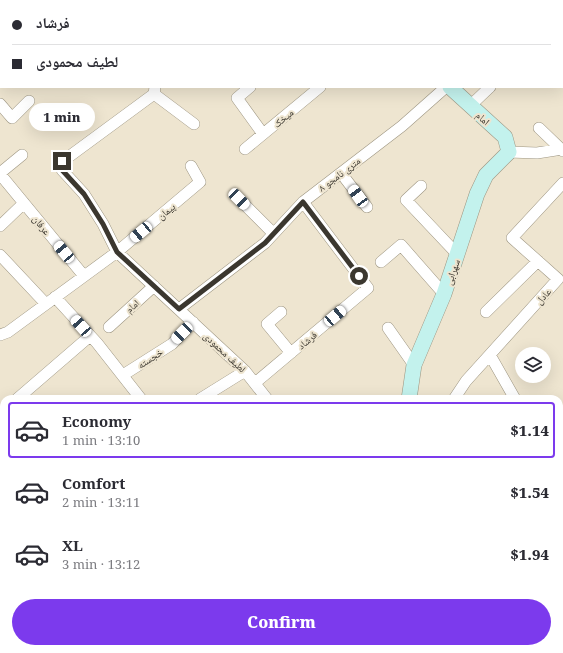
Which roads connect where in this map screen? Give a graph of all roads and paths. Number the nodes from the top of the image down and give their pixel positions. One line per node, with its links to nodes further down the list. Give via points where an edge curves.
1 (249, 88): 12 (street, via 237,98)
2 (319, 88): 12 (street, میخک)
3 (445, 88): 18 (street, ۸ متری نامجو, via 402,126)
4 (451, 88): 9 (street, امام)
5 (489, 88): 9 (street)
6 (154, 90): 10 (street); 28 (street, لطیف محمودی, via 62,161 62,170 84,194)
7 (29, 101): 8 (street, via 12,118)
8 (0, 104)
9 (470, 106): 15 (street, امام, via 505,137)
10 (194, 124)
11 (539, 128): 14 (street)
12 (263, 134): 13 (street, میخک)
13 (245, 149)
14 (563, 150): 15 (street, via 537,153)
15 (509, 152): 30 (street, سهرابی, via 486,175 476,194)
16 (22, 155): 19 (street)
17 (191, 166): 28 (street, پیمان, via 200,182)
18 (341, 173): 23 (street, ۸ متری نامجو); 25 (street)
19 (0, 174): 24 (street, عرفان)
20 (563, 182): 31 (street, عادل, via 512,238)
21 (421, 186): 30 (street, via 406,200)
22 (239, 199): 27 (street)
23 (303, 202): 27 (street, ۸ متری نامجو); 46 (street, فرشاد, via 368,288)
24 (24, 203): 26 (street); 33 (street, عرفان)
25 (367, 207)
26 (0, 226)
27 (273, 233): 38 (street, ۸ متری نامجو, via 235,268)
28 (117, 252): 33 (street); 34 (street, لطیف محمودی)
29 (0, 255): 37 (street)
30 (458, 255): 35 (street, سهرابی)
31 (538, 261): 40 (street); 47 (street, عادل, via 558,279)
32 (381, 262): 35 (street, via 401,245)
33 (84, 276): 36 (street)
34 (154, 286): 38 (street, لطیف محمودی); 42 (street, امام)
35 (444, 294): 48 (street, سهرابی)
36 (55, 297): 37 (street); 45 (street)
37 (46, 304): 44 (street)
38 (179, 309): 41 (street, لطیف محمودی)
39 (281, 312): 46 (street, via 267,324)
40 (486, 312)
41 (193, 322): 49 (street, لطیف محمودی); 50 (street, خجسته, via 172,344)
42 (109, 327)
43 (388, 328): 48 (street)
44 (0, 335)
45 (90, 336): 50 (street); 52 (street)
46 (291, 353): 51 (street, فرشاد)
47 (490, 355): 57 (street, عادل); 58 (street)
48 (414, 365): 56 (street, سهرابی)
49 (245, 371): 51 (street, لطیف محمودی); 54 (street)
50 (123, 376): 53 (street)
51 (255, 383): 55 (street, لطیف محمودی)
52 (22, 395)
53 (138, 395)
54 (210, 395)
55 (264, 395)
56 (410, 395)
57 (457, 395)
58 (513, 395)

